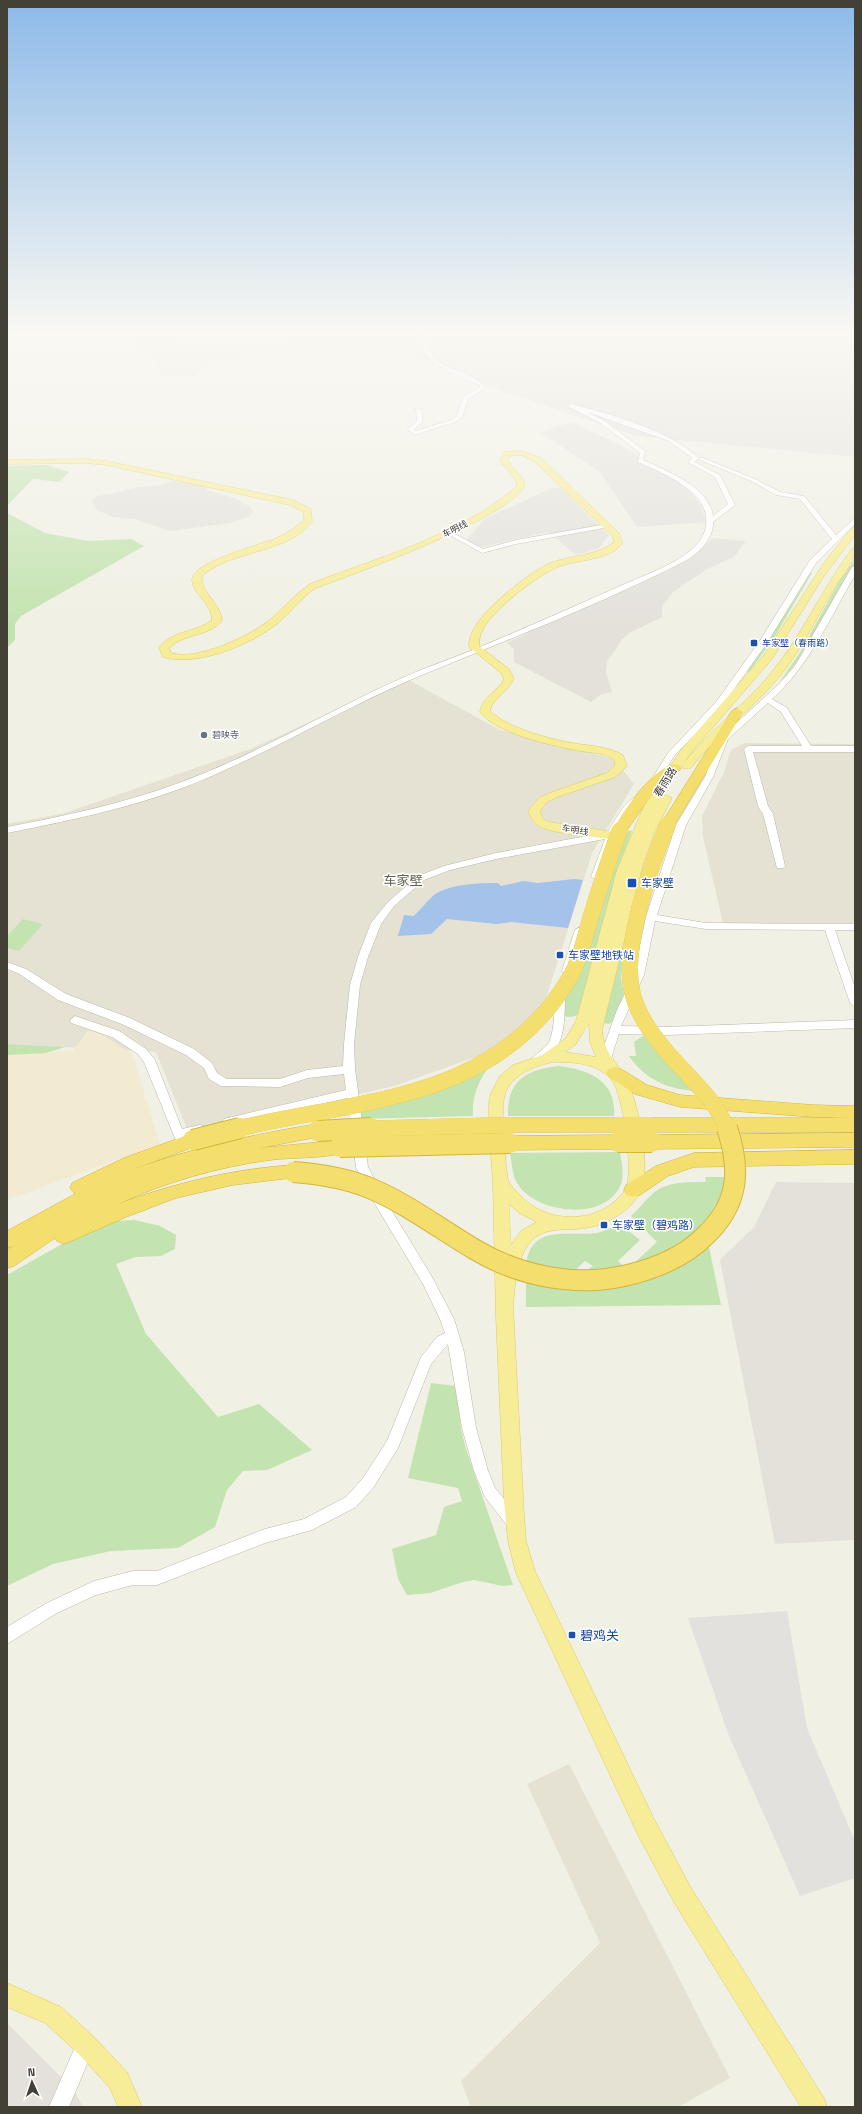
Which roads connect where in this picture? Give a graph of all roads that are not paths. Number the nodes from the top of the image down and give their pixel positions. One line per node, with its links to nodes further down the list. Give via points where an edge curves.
1 (412, 431): 2 (street, via 415,433)
2 (422, 431)
3 (613, 431): 8 (street, via 643,452 640,461 689,487 703,502)
4 (646, 431): 5 (street, via 671,440)
5 (696, 458): 8 (street, via 691,462 718,476 732,505); 12 (street, via 753,480 778,494 802,496)
6 (7, 462): 11 (main road, 车明线, via 106,463 293,503 308,511 309,518 306,523 291,535 200,571 197,576 198,585 217,611 217,621 207,629 169,642 164,648 171,658 195,656 232,645 274,621 299,595 313,586)
7 (855, 520): 12 (street)
8 (710, 521): 17 (street, via 706,537 688,556 660,571)
9 (607, 526): 11 (street, via 516,542 482,551); 11 (main road, 车明线, via 538,460 517,453 507,454 504,458 521,482 517,493); 17 (main road, 车明线, via 619,540 616,546 557,564 540,573 485,618 474,638 474,647)
10 (855, 530): 16 (main road, 春雨路)
11 (449, 533)
12 (836, 539): 13 (street)
13 (826, 548): 16 (main road); 20 (street, via 806,573 763,643)
14 (855, 551): 21 (main road, 春雨路, via 837,575 785,662)
15 (855, 568): 19 (street, via 807,655 783,685)
16 (818, 576): 18 (main road, 春雨路, via 779,642)
17 (477, 651): 27 (street, via 406,679 225,767 174,787 133,802 75,817); 28 (main road, 车明线, via 500,666 508,675 508,684 484,708 492,720 566,744 606,751 619,757 621,766 618,770 611,775 543,800 534,811 536,817 541,823 552,826)
18 (748, 681): 20 (main road); 25 (main road, 春雨路, via 696,738)
19 (767, 699): 22 (street); 23 (street, via 784,710)
20 (719, 704): 26 (street, via 671,755)
21 (737, 712): 22 (highway); 40 (main road, 春雨路, via 680,774 663,802 643,847 596,1023 597,1045)
22 (724, 738): 30 (street, via 709,777 681,825); 55 (highway, bridge, via 695,778 668,824 650,871 632,947 629,973 642,1018 713,1104 726,1124 733,1146 736,1173 730,1199 720,1220 701,1241 677,1258 634,1275 596,1280 554,1278 521,1270 490,1258 404,1205 372,1189 338,1178 293,1172 230,1177 145,1200 82,1227)
23 (808, 749): 24 (street); 29 (street, via 748,749 763,806 768,814)
24 (855, 749)
25 (674, 768): 26 (highway); 38 (main road, 春雨路, via 642,822 632,849 583,1022 574,1037 563,1047)
26 (654, 782): 28 (highway)
27 (7, 830)
28 (614, 832): 38 (street, via 563,985 557,1037 547,1053); 39 (street, via 471,862 424,876 406,890 376,923 363,956 355,986); 46 (highway, bridge, via 608,862 581,952 570,978 545,1015 507,1048 462,1074 413,1092 371,1103 245,1126)
29 (780, 866)
30 (651, 917): 32 (street, via 706,926); 37 (street, via 639,975)
31 (855, 926): 32 (street)
32 (829, 927): 34 (street)
33 (7, 965): 35 (street, via 22,971 62,997)
34 (855, 1003)
35 (122, 1020): 39 (street, via 190,1052 208,1066 212,1076 225,1083 280,1083 307,1074); 46 (street, via 108,1022 80,1017 75,1020 110,1030 144,1053)
36 (855, 1024): 37 (street, via 667,1031)
37 (614, 1030): 40 (street, via 607,1055)
38 (537, 1060): 40 (main road, via 576,1058); 49 (main road, 春雨路, via 511,1073 498,1093 496,1106)
39 (349, 1069): 41 (street)
40 (611, 1069): 42 (highway, via 641,1090 680,1100); 50 (main road, 春雨路, via 623,1086 627,1100 637,1164)
41 (352, 1093): 46 (street); 57 (street, via 362,1167 379,1201 428,1281)
42 (855, 1112)
43 (855, 1125): 45 (highway)
44 (509, 1134): 45 (highway, bridge); 53 (highway, bridge, via 396,1127 317,1131 238,1144 170,1163 92,1194); 54 (highway, bridge, via 270,1153 237,1158 171,1176 90,1210)
45 (650, 1134): 47 (highway)
46 (185, 1140): 52 (highway, via 104,1175 45,1207)
47 (855, 1140)
48 (855, 1157): 50 (highway, via 694,1160 681,1162 656,1173)
49 (501, 1182): 51 (main road, via 516,1203 531,1214 550,1220); 56 (main road, 春雨路)
50 (633, 1190): 51 (main road, via 622,1204 604,1216 584,1222)
51 (573, 1222): 56 (main road, via 536,1228 522,1239 513,1258)
52 (7, 1232)
53 (7, 1240)
54 (7, 1260)
55 (7, 1265)
56 (504, 1316): 58 (main road)
57 (453, 1335): 58 (street, via 458,1352 469,1428 481,1471 490,1492); 59 (street, via 442,1341 426,1361 393,1444 368,1483 351,1502 307,1525 265,1536 157,1578 133,1578 94,1588 52,1608)
58 (515, 1524): 64 (main road, via 526,1573 646,1827 683,1896)
59 (7, 1636)
60 (7, 1995): 61 (main road, via 53,2015)
61 (86, 2045): 62 (street); 63 (main road, via 119,2080)
62 (59, 2107)
63 (130, 2107)
64 (814, 2107)

